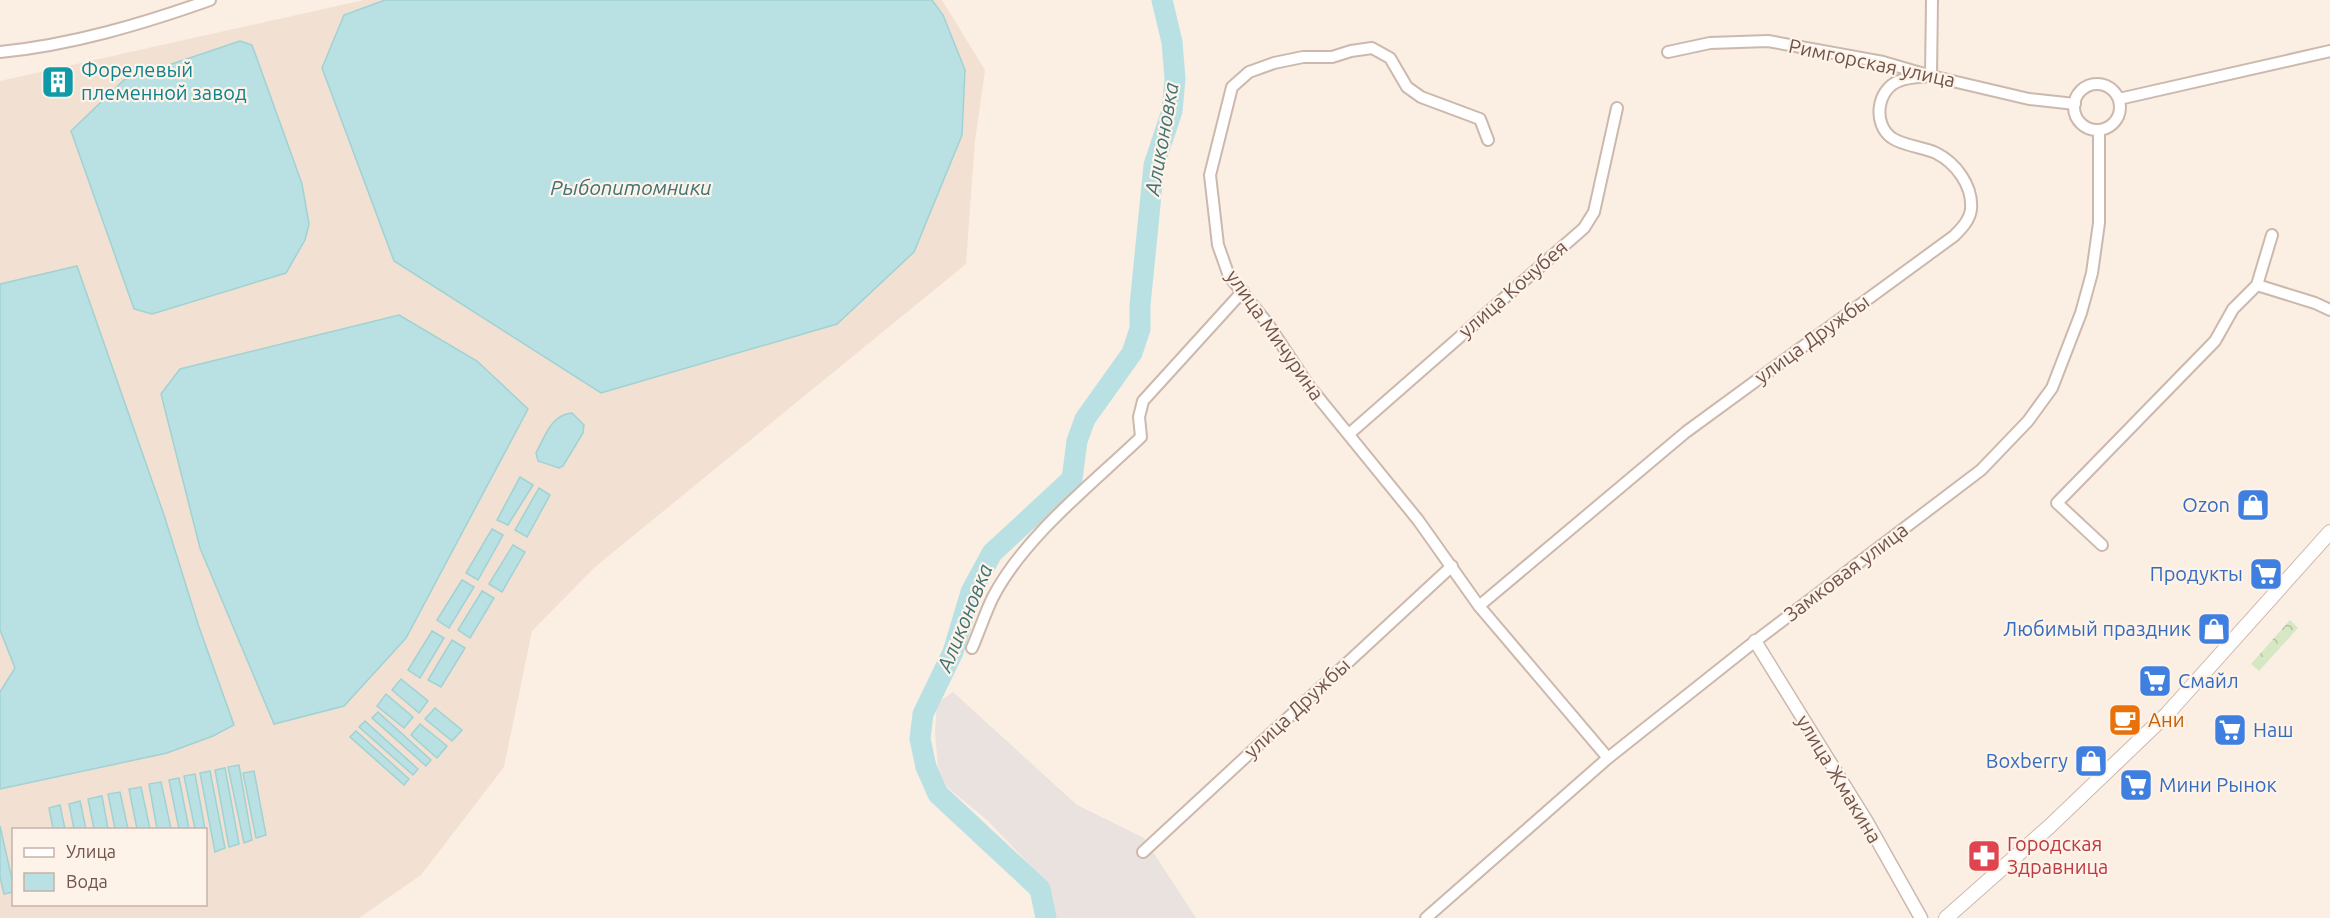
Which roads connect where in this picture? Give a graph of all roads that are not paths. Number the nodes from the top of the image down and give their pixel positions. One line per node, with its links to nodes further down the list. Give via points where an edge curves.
1 (210, 0): 4 (street, via 93,37)
2 (1932, 0): 6 (street)
3 (2330, 51): 7 (street)
4 (0, 52)
5 (1668, 52): 6 (street, Римгорская улица, via 1710,43 1768,41 1883,62)
6 (1931, 76): 8 (street, Римгорская улица, via 2029,99); 20 (street, улица Дружбы, via 1898,81 1884,93 1879,108 1881,126 1892,138 1936,153 1952,163 1969,193 1971,210 1965,224 1954,236 1686,432)
7 (2119, 99): 8 (street, via 2109,88 2095,84 2081,91); 10 (street, via 2116,119)
8 (2075, 104): 10 (street, via 2081,123)
9 (1617, 108): 16 (street, улица Кочубея, via 1594,212 1584,228)
10 (2099, 130): 21 (street, Замковая улица, via 2099,224 2092,273 2052,388 2028,421 1981,470)
11 (1488, 140): 14 (street, улица Мичурина, via 1480,119 1421,97 1407,87 1390,58 1372,48 1332,57 1303,57 1249,72 1232,87 1210,175 1218,245 1229,276)
12 (2272, 235): 13 (street)
13 (2257, 285): 15 (street); 18 (street, via 2233,309 2215,341 2056,503)
14 (1243, 291): 16 (street, улица Мичурина, via 1309,386); 22 (street, via 1143,400 1139,417 1141,436 1050,523 1009,574 993,598)
15 (2330, 310)
16 (1349, 434): 19 (street, улица Мичурина)
17 (2330, 532): 27 (main road, via 2167,714)
18 (2102, 545)
19 (1452, 566): 20 (street, улица Мичурина); 24 (street, улица Дружбы)
20 (1479, 606): 23 (street, улица Мичурина)
21 (1755, 641): 23 (street, Замковая улица); 26 (street, улица Жмакина, via 1867,822)
22 (972, 648)
23 (1608, 758): 25 (street, Замковая улица)
24 (1143, 852)
25 (1426, 918)
26 (1921, 918)
27 (1946, 918)

